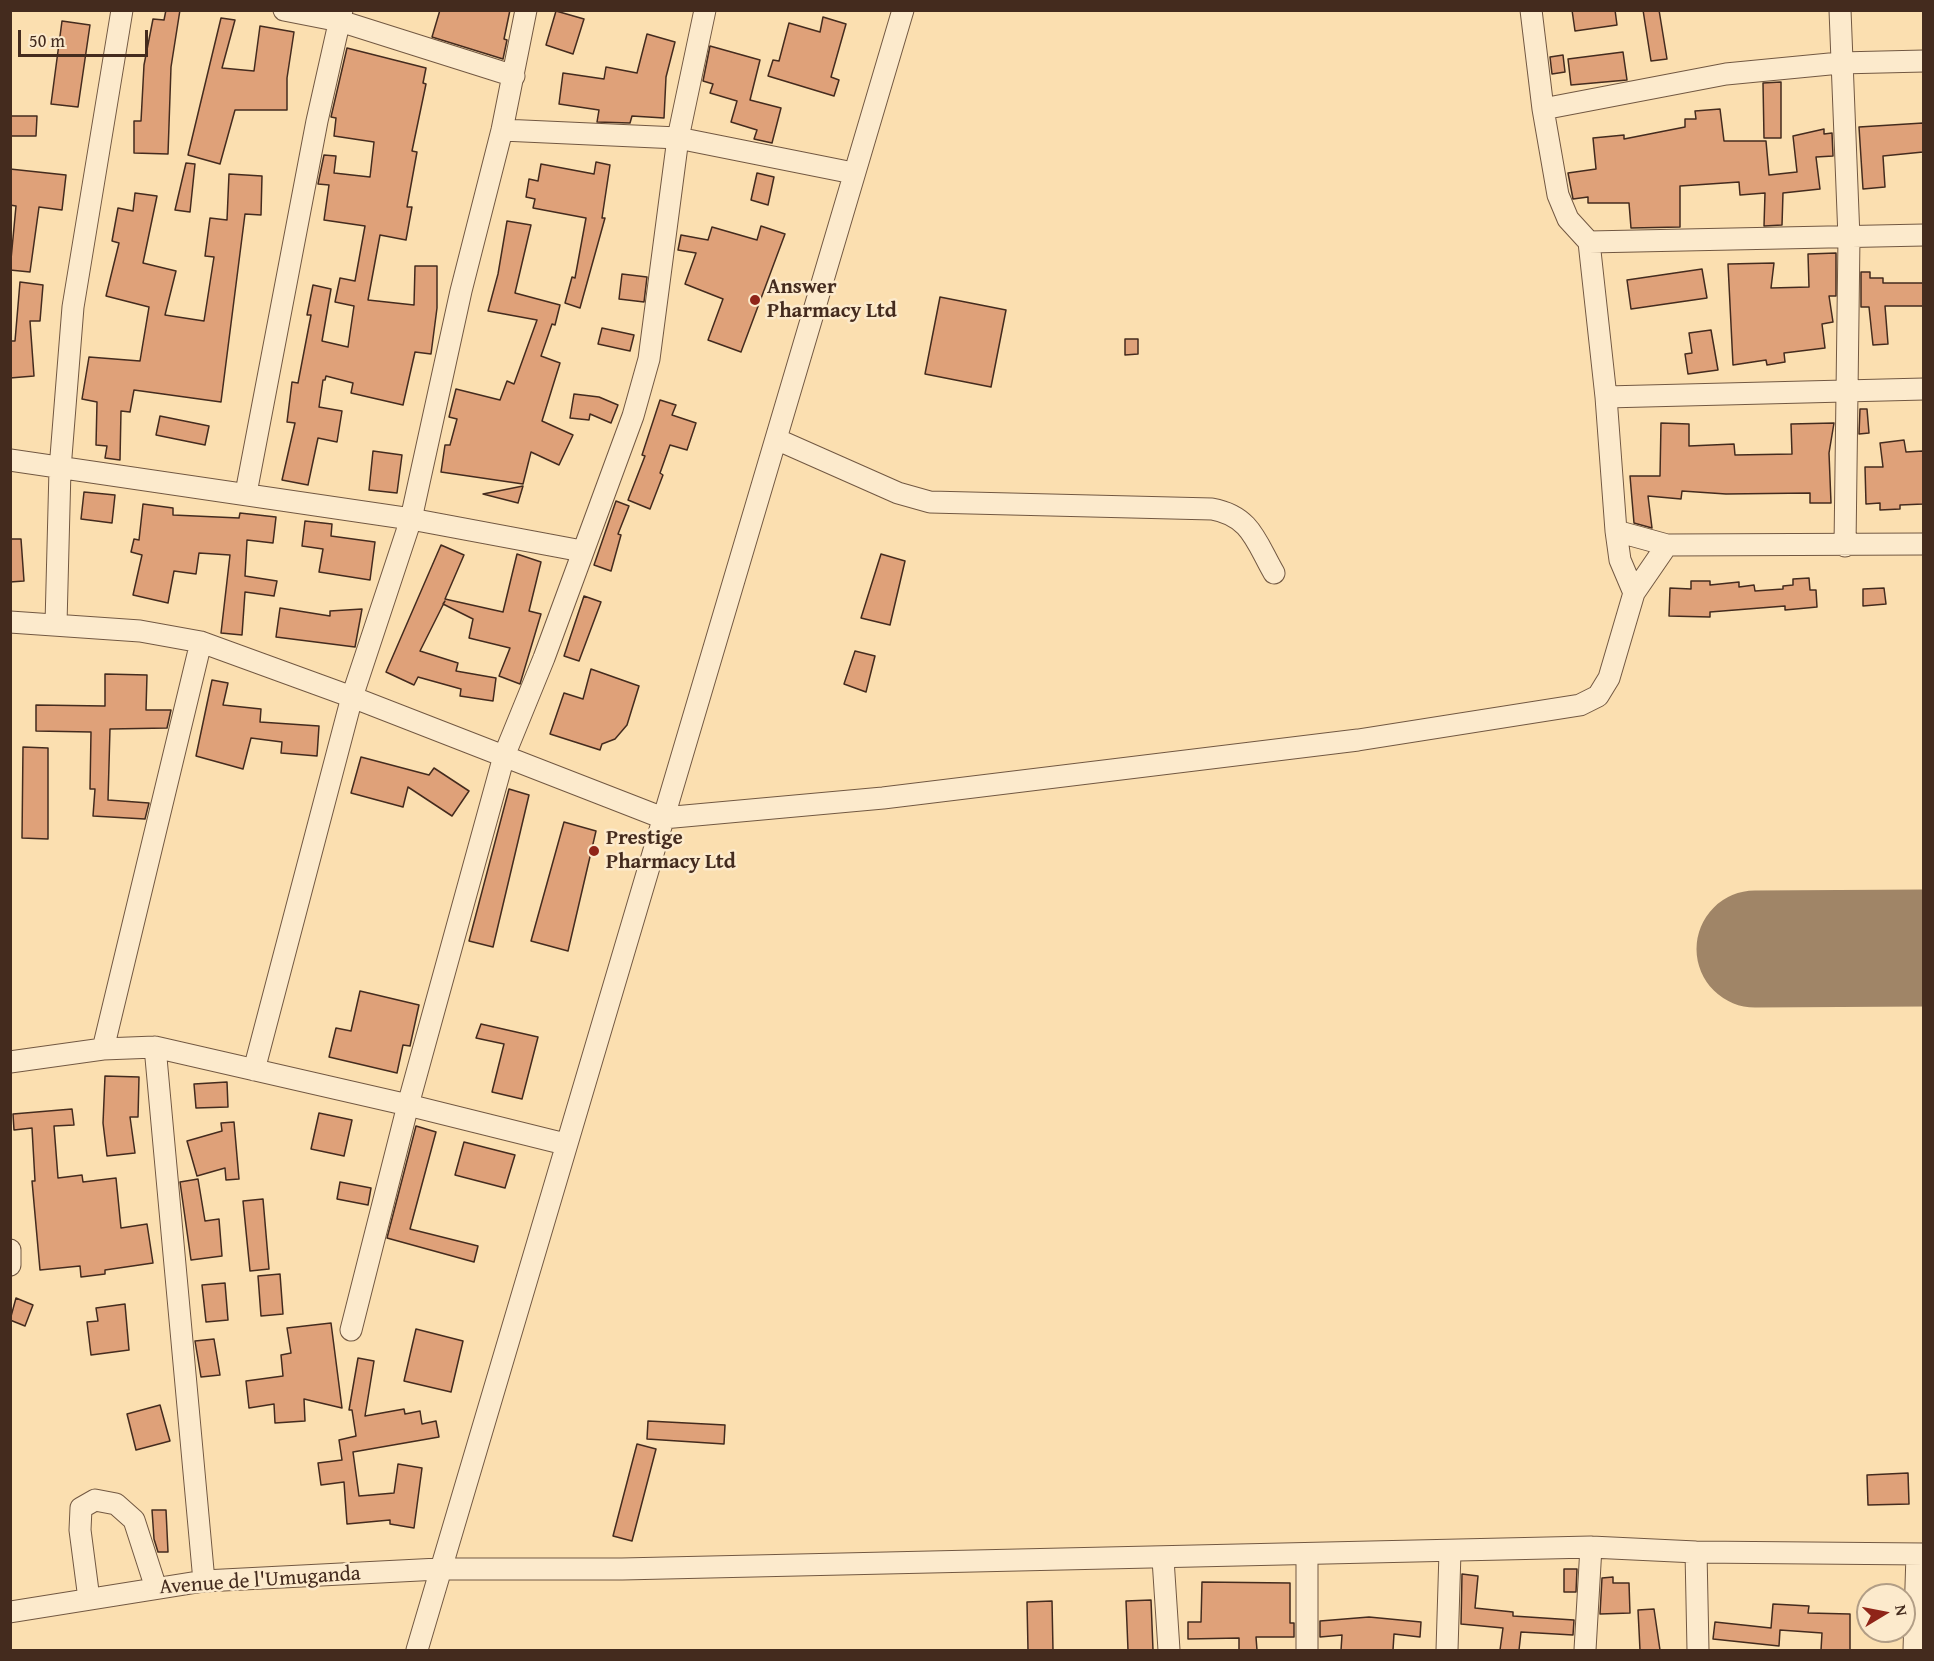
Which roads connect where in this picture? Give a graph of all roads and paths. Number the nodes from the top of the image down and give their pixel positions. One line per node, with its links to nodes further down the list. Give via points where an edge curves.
1 (122, 10): 24 (street, via 73,307)
2 (284, 10): 8 (street)
3 (526, 10): 11 (street)
4 (705, 10): 14 (street)
5 (903, 10): 15 (street)
6 (1531, 10): 12 (street)
7 (1840, 10): 10 (street)
8 (341, 16): 11 (street); 25 (street, via 316,121)
9 (1923, 61): 10 (street)
10 (1840, 63): 12 (street, via 1726,74); 17 (street)
11 (514, 76): 13 (street)
12 (1543, 108): 18 (street, via 1558,195 1568,219)
13 (502, 130): 14 (street); 26 (street, via 461,291)
14 (678, 138): 15 (street); 31 (street, via 649,359 633,416)
15 (853, 173): 22 (street)
16 (1923, 235): 17 (street)
17 (1849, 238): 18 (street); 20 (street)
18 (1590, 242): 21 (street)
19 (1923, 389): 20 (street)
20 (1846, 391): 21 (street); 30 (street)
21 (1606, 397): 27 (street)
22 (776, 440): 32 (street, via 898,494 930,502 1229,512 1243,519); 39 (street)
23 (10, 460): 24 (street)
24 (60, 469): 25 (street); 35 (street)
25 (246, 493): 26 (street)
26 (411, 519): 31 (street); 37 (street)
27 (1616, 531): 29 (street); 33 (street, via 1620,560)
28 (1923, 544): 30 (street)
29 (1666, 545): 30 (street); 33 (street)
30 (1845, 546)
31 (582, 551): 38 (street)
32 (1274, 573)
33 (1634, 593): 39 (street, via 1609,678 1598,696 1580,705 1358,740 883,798)
34 (10, 622): 35 (street)
35 (56, 624): 36 (street, via 170,634)
36 (201, 642): 37 (street); 41 (street)
37 (352, 697): 38 (street); 43 (street)
38 (504, 756): 39 (street); 44 (street)
39 (663, 818): 45 (street)
40 (155, 1047): 41 (street); 43 (street); 56 (street)
41 (103, 1049): 42 (street)
42 (10, 1062)
43 (254, 1070): 44 (street)
44 (408, 1105): 45 (street); 48 (street)
45 (565, 1144): 55 (street)
46 (10, 1250): 47 (street)
47 (10, 1265)
48 (351, 1330)
49 (1591, 1547): 50 (street, Avenue de l'Umuganda); 51 (street, Avenue de l'Umuganda); 64 (street)
50 (1450, 1552): 53 (street, Avenue de l'Umuganda); 63 (street)
51 (1696, 1552): 52 (street, Avenue de l'Umuganda); 65 (street)
52 (1920, 1554): 66 (street)
53 (1307, 1555): 54 (street, Avenue de l'Umuganda); 62 (street)
54 (1163, 1559): 55 (street, Avenue de l'Umuganda); 61 (street)
55 (439, 1569): 56 (street, Avenue de l'Umuganda); 60 (street)
56 (204, 1581): 57 (street, Avenue de l'Umuganda)
57 (156, 1588): 58 (street, Avenue de l'Umuganda); 58 (street, via 135,1520 116,1504 95,1500 81,1508)
58 (89, 1599): 59 (street, Avenue de l'Umuganda)
59 (10, 1612)
60 (417, 1650)
61 (1169, 1650)
62 (1307, 1650)
63 (1447, 1650)
64 (1585, 1650)
65 (1698, 1650)
66 (1914, 1650)

